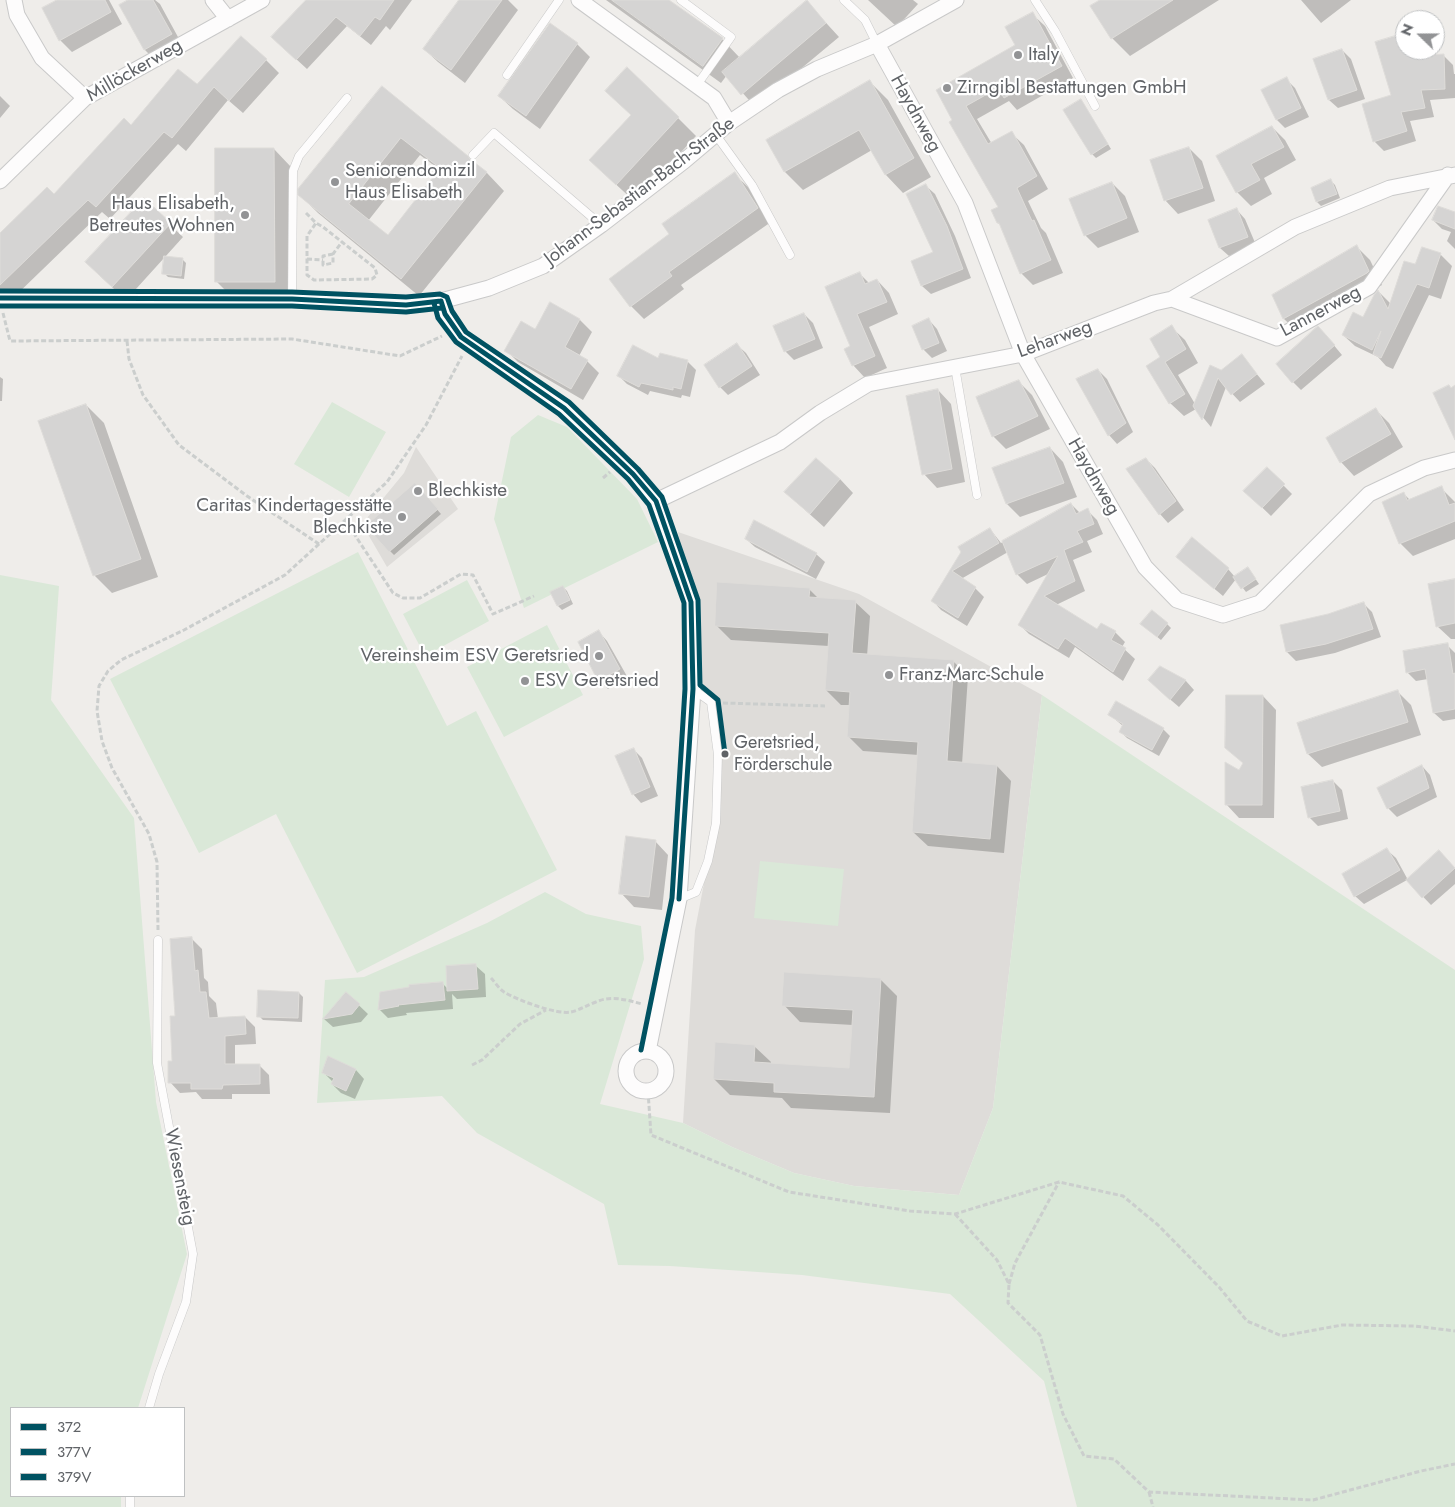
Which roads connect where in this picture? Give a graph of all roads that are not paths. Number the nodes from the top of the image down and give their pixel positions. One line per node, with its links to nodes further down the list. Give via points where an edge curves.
1 (14, 0): 15 (street, via 17,15 42,58)
2 (213, 0): 11 (street)
3 (262, 0): 11 (street, Millöckerweg)
4 (559, 0): 13 (lane)
5 (579, 0): 14 (street)
6 (681, 0): 14 (lane, via 731,37)
7 (844, 0): 12 (lane, via 865,20)
8 (956, 0): 10 (street, Johann-Sebastian-Bach-Straße)
9 (1035, 0): 17 (lane, via 1056,30)
10 (935, 5): 12 (street, Johann-Sebastian-Bach-Straße)
11 (228, 19): 15 (street, Millöckerweg)
12 (876, 44): 18 (street, Johann-Sebastian-Bach-Straße, via 801,77); 29 (street, Haydnweg, via 965,203)
13 (507, 75)
14 (696, 85): 18 (street, via 714,98)
15 (84, 98): 22 (street, Millöckerweg)
16 (347, 98): 26 (lane, via 299,156 293,171)
17 (1095, 106)
18 (729, 123): 19 (street, Johann-Sebastian-Bach-Straße)
19 (716, 134): 23 (street, Johann-Sebastian-Bach-Straße); 24 (lane, via 752,185)
20 (473, 155): 23 (lane, via 494,133)
21 (1452, 175): 25 (street, Leharweg, via 1390,188 1295,227); 25 (street, Lannerweg, via 1369,287 1277,338)
22 (0, 181)
23 (601, 225): 27 (street, Johann-Sebastian-Bach-Straße, via 543,266 489,288)
24 (790, 255)
25 (1172, 299): 29 (street, Leharweg)
26 (292, 300): 27 (street, Johann-Sebastian-Bach-Straße, via 406,305); 28 (street, Johann-Sebastian-Bach-Straße)
27 (441, 301): 33 (street, via 445,314 461,337 564,408 633,474)
28 (1, 303)
29 (1023, 354): 30 (street, Leharweg); 31 (street, Haydnweg, via 1145,567 1177,600 1223,615 1260,603 1369,494 1424,468)
30 (954, 367): 32 (lane); 33 (street, Leharweg, via 868,384 780,442)
31 (1455, 460)
32 (977, 495)
33 (656, 502): 34 (street, via 691,602)
34 (693, 690): 35 (street); 35 (lane, via 711,702 718,755 716,823 708,861 696,892)
35 (679, 899): 37 (street)
36 (158, 940): 38 (lane, Wiesensteig, via 157,1063 193,1254 186,1302)
37 (648, 1051): 37 (street, via 662,1060 666,1070 662,1083 654,1089 641,1091 634,1088 626,1076 626,1066 640,1052)
38 (149, 1407)

